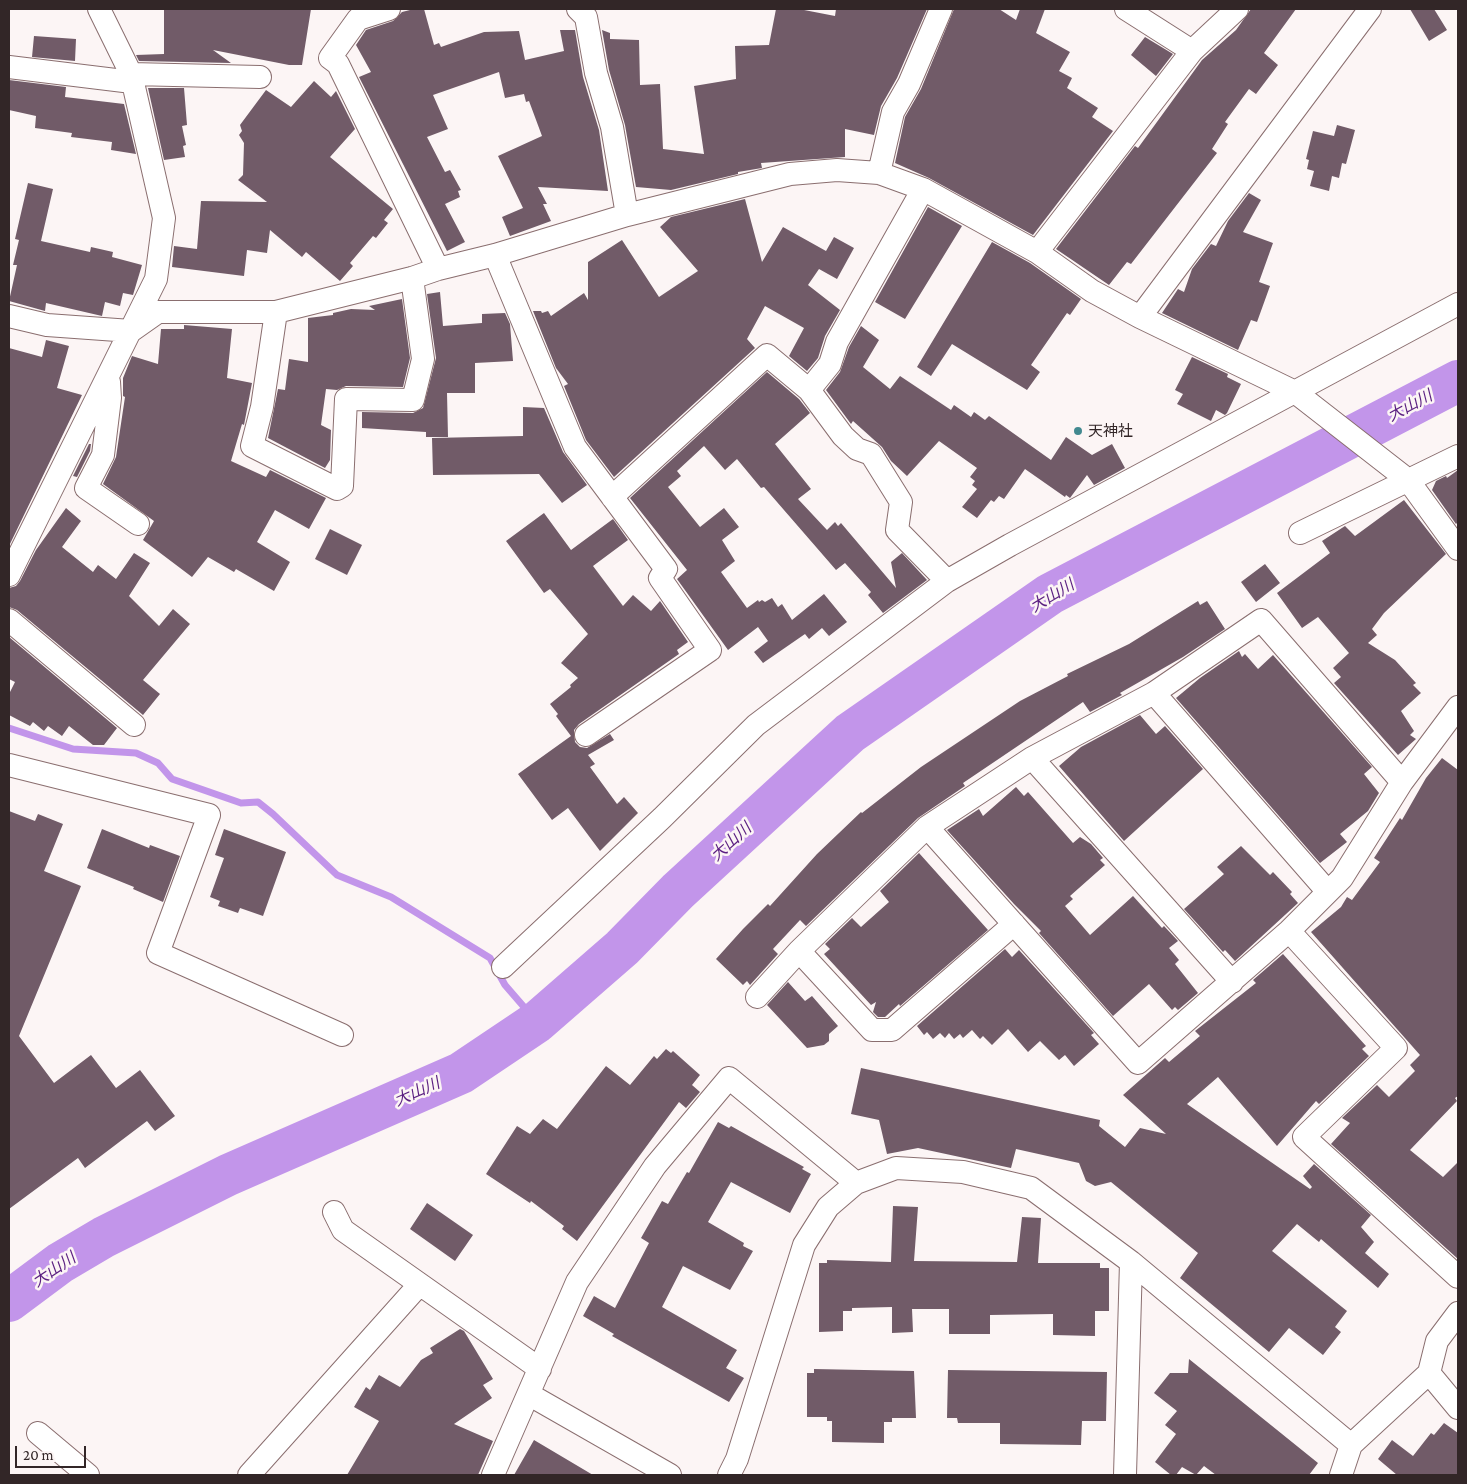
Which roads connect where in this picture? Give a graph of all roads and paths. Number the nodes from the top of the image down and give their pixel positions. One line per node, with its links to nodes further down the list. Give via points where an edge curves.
1 (99, 9): 12 (street)
2 (390, 9): 8 (street)
3 (578, 9): 15 (street, via 586,18 596,73 612,127)
4 (942, 9): 13 (street, via 893,112)
5 (1126, 9): 9 (street)
6 (1237, 9): 9 (street)
7 (1370, 9): 23 (street)
8 (352, 14): 18 (street, via 330,58 338,64)
9 (1192, 51): 16 (street)
10 (9, 67): 12 (street)
11 (260, 77): 12 (street)
12 (131, 78): 24 (street, via 164,218 156,279)
13 (879, 173): 14 (street); 15 (street, via 837,170 790,174)
14 (924, 189): 16 (street); 26 (street, via 837,342 830,364)
15 (627, 215): 17 (street)
16 (1037, 252): 23 (street, via 1092,291)
17 (495, 255): 18 (street); 30 (street, via 575,447)
18 (438, 269): 19 (street)
19 (412, 278): 21 (street); 21 (street, via 423,359 413,400 346,399 342,486 336,489 252,446 262,407)
20 (1458, 304): 27 (street)
21 (276, 312): 24 (street, via 158,312)
22 (9, 316): 24 (street, via 47,325)
23 (1140, 317): 27 (street)
24 (131, 331): 25 (street)
25 (109, 376): 31 (street, via 110,398 103,455 86,488); 34 (street)
26 (809, 390): 30 (street, via 767,355); 35 (street, via 843,436 857,449 871,454 901,502 897,530)
27 (1295, 393): 29 (street); 35 (street)
28 (1457, 458): 29 (street)
29 (1407, 480): 32 (street); 33 (street)
30 (612, 497): 40 (street, via 666,569 660,578 710,650)
31 (138, 524)
32 (1300, 533)
33 (1458, 549)
34 (9, 575)
35 (947, 581): 49 (street, via 756,725)
36 (9, 620): 39 (street)
37 (1154, 693): 41 (street); 43 (street, via 1261,620); 45 (street)
38 (1458, 706): 43 (street)
39 (134, 725)
40 (586, 735)
41 (1032, 758): 44 (street); 50 (street)
42 (9, 765): 52 (street, via 209,815 158,953)
43 (1402, 782): 45 (street, via 1342,878)
44 (927, 827): 46 (street); 48 (street)
45 (1328, 892): 47 (street)
46 (1014, 924): 48 (street, via 892,1030 872,1030); 50 (street, via 1138,1063)
47 (1289, 932): 50 (street); 56 (street, via 1396,1048 1304,1137)
48 (799, 951): 51 (street)
49 (503, 967)
50 (1232, 982)
51 (757, 997)
52 (342, 1035)
53 (856, 1183): 55 (street, via 896,1168 962,1172 1031,1188); 59 (street, via 729,1078 655,1166 577,1282); 69 (street, via 828,1207 804,1245 737,1460)
54 (334, 1212): 57 (street, via 343,1230)
55 (1131, 1262): 64 (street); 70 (street)
56 (1458, 1277)
57 (419, 1285): 59 (street); 66 (street)
58 (1458, 1313): 60 (street, via 1437,1341)
59 (540, 1369): 61 (street)
60 (1429, 1373): 62 (street); 64 (street)
61 (530, 1395): 67 (street); 68 (street)
62 (1458, 1408)
63 (38, 1433): 65 (street)
64 (1352, 1445): 71 (street)
65 (88, 1475)
66 (250, 1475)
67 (493, 1475)
68 (670, 1475)
69 (729, 1475)
70 (1125, 1475)
71 (1341, 1475)

